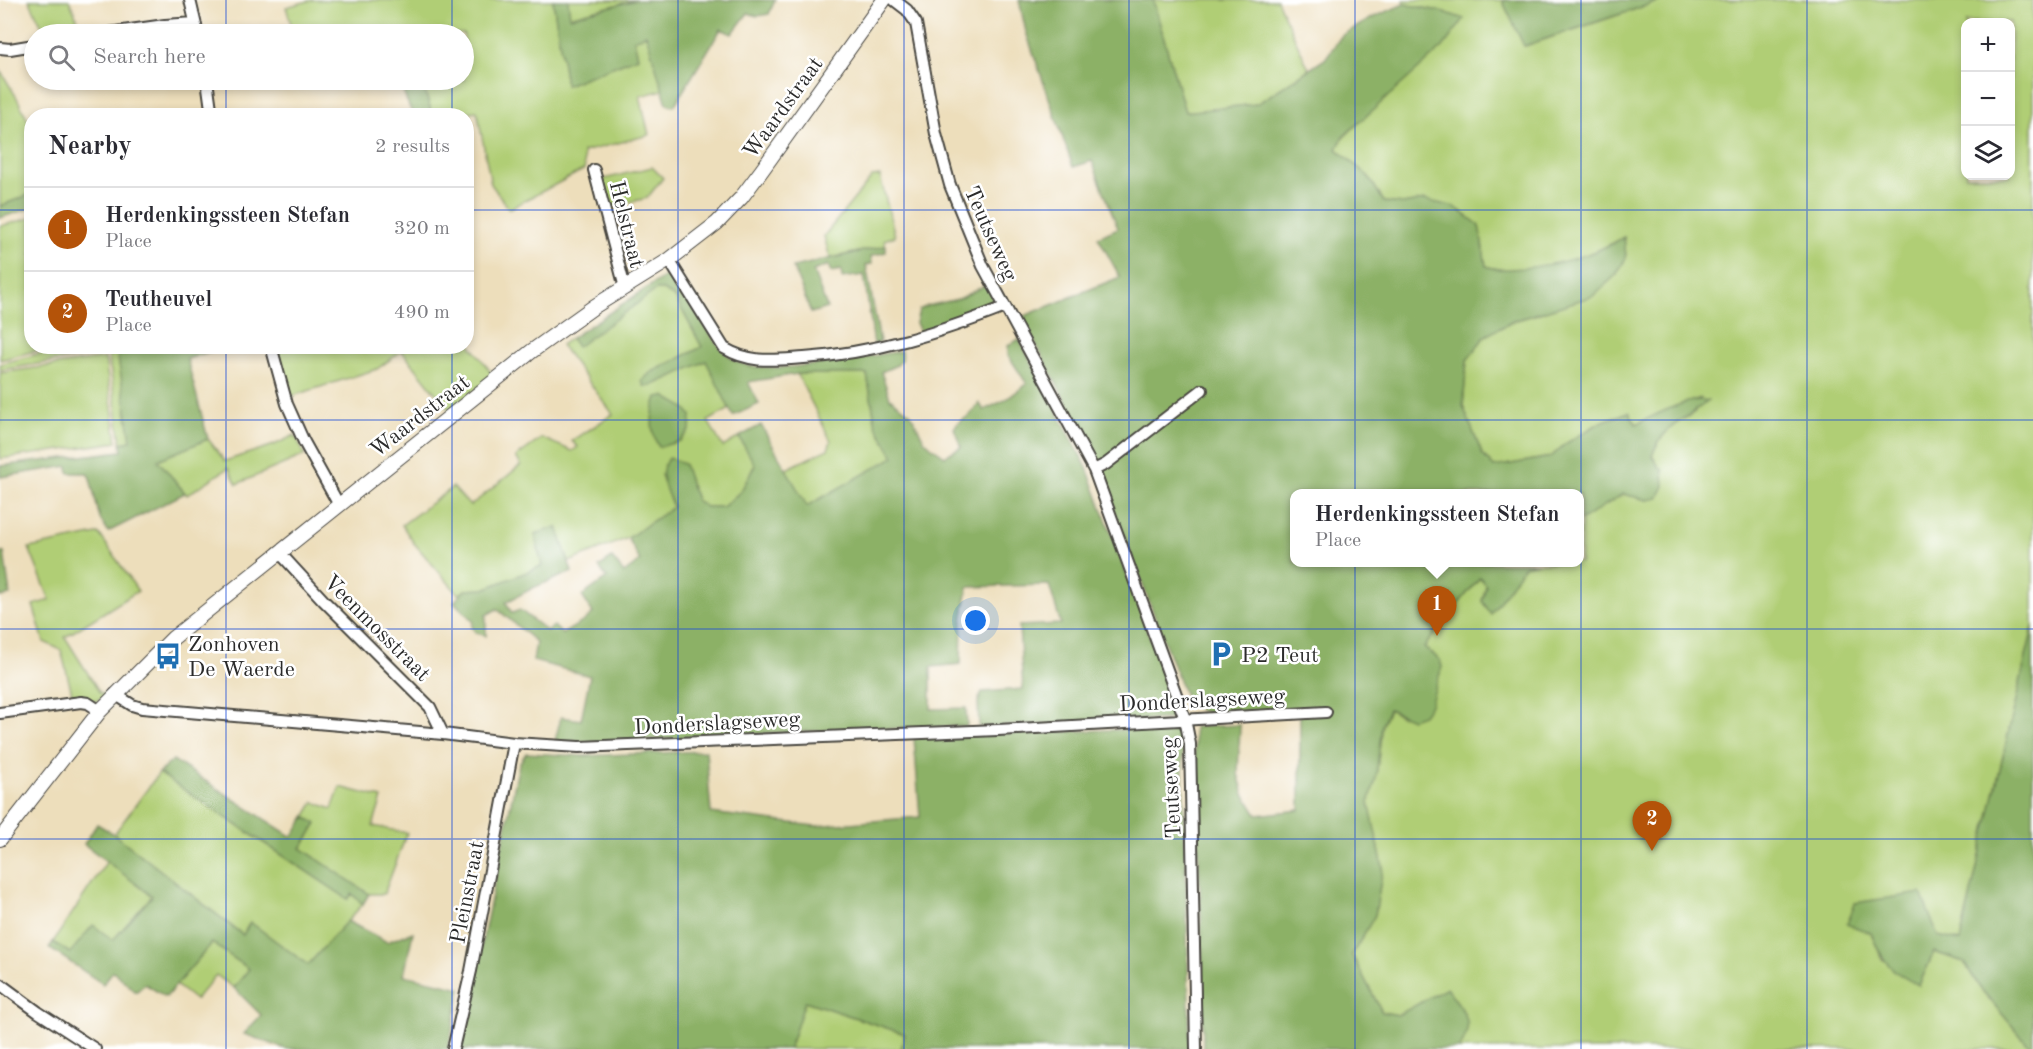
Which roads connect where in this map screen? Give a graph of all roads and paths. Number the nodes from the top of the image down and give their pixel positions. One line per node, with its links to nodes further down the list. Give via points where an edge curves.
1 (190, 0): 4 (street)
2 (884, 0): 11 (street, Waardstraat, via 741,198 717,223)
3 (894, 0): 13 (street, Teutseweg, via 916,23 936,134 950,185 983,266)
4 (195, 23): 5 (street)
5 (180, 24)
6 (24, 47): 7 (street)
7 (0, 48)
8 (208, 90): 9 (street)
9 (211, 108)
10 (594, 170): 12 (street, Helstraat)
11 (669, 260): 12 (street, Waardstraat); 13 (street, via 724,348 739,356 762,360 874,349 957,326)
12 (625, 288): 17 (street, Waardstraat, via 532,351)
13 (1005, 307): 16 (street, Teutseweg)
14 (273, 354): 17 (street, via 287,404)
15 (1202, 390): 16 (street, via 1106,465)
16 (1094, 470): 23 (street, Teutseweg)
17 (339, 505): 18 (street, Waardstraat)
18 (279, 552): 19 (street, Waardstraat, via 173,638); 24 (street, Veenmosstraat, via 430,707)
19 (115, 694): 20 (street, Waardstraat); 24 (street, Donderslagseweg, via 142,708)
20 (100, 711): 22 (street, via 81,702); 26 (street, Waardstraat)
21 (1326, 712): 23 (street, Donderslagseweg)
22 (0, 713)
23 (1185, 719): 25 (street, Donderslagseweg, via 642,746); 30 (street, Teutseweg, via 1190,744)
24 (443, 734): 25 (street, Donderslagseweg)
25 (514, 742): 29 (street, Pleinstraat)
26 (0, 838)
27 (0, 984): 28 (street)
28 (94, 1049)
29 (453, 1049)
30 (1197, 1049)

